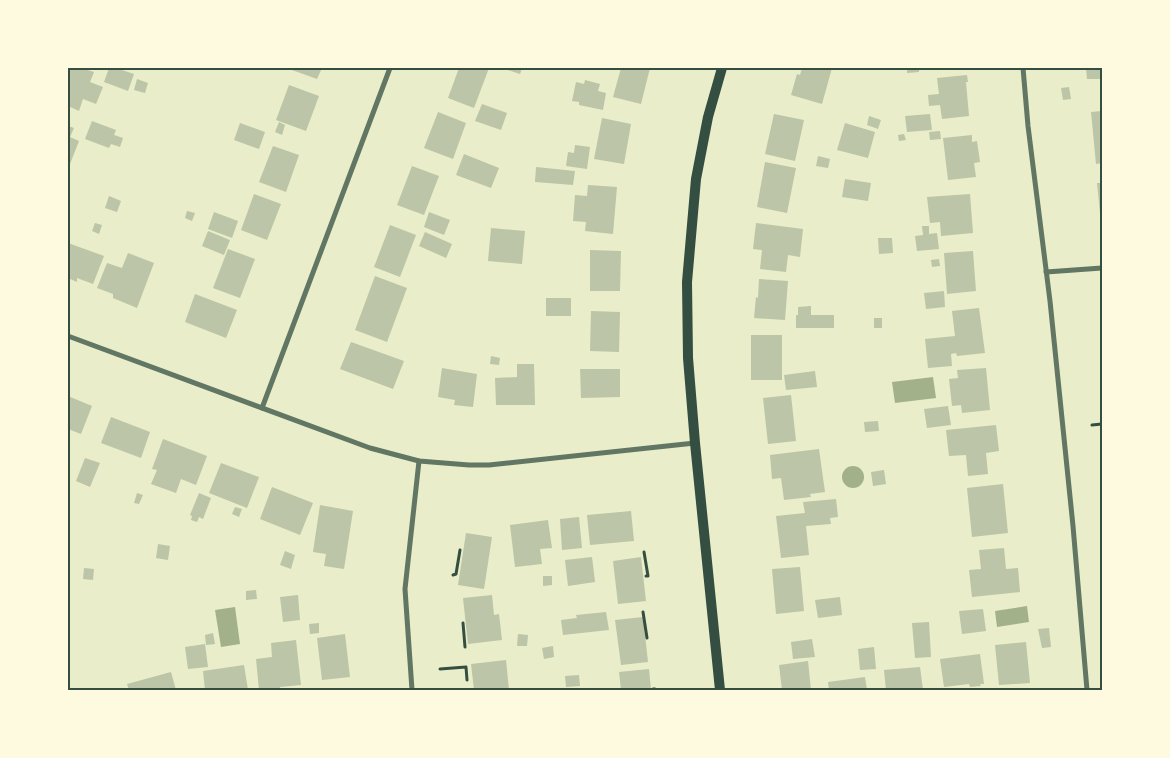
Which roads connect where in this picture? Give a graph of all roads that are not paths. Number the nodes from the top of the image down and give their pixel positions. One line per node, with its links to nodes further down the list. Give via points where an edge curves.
1 (390, 68): 7 (street)
2 (722, 68): 8 (main road, via 696,179 686,282)
3 (1023, 68): 5 (street)
4 (1102, 268): 5 (street)
5 (1046, 272): 12 (street)
6 (68, 336): 7 (street)
7 (262, 408): 9 (street, via 370,448)
8 (695, 442): 9 (street, via 489,465); 11 (main road)
9 (419, 461): 10 (street, via 405,589)
10 (412, 690)
11 (720, 690)
12 (1087, 690)

